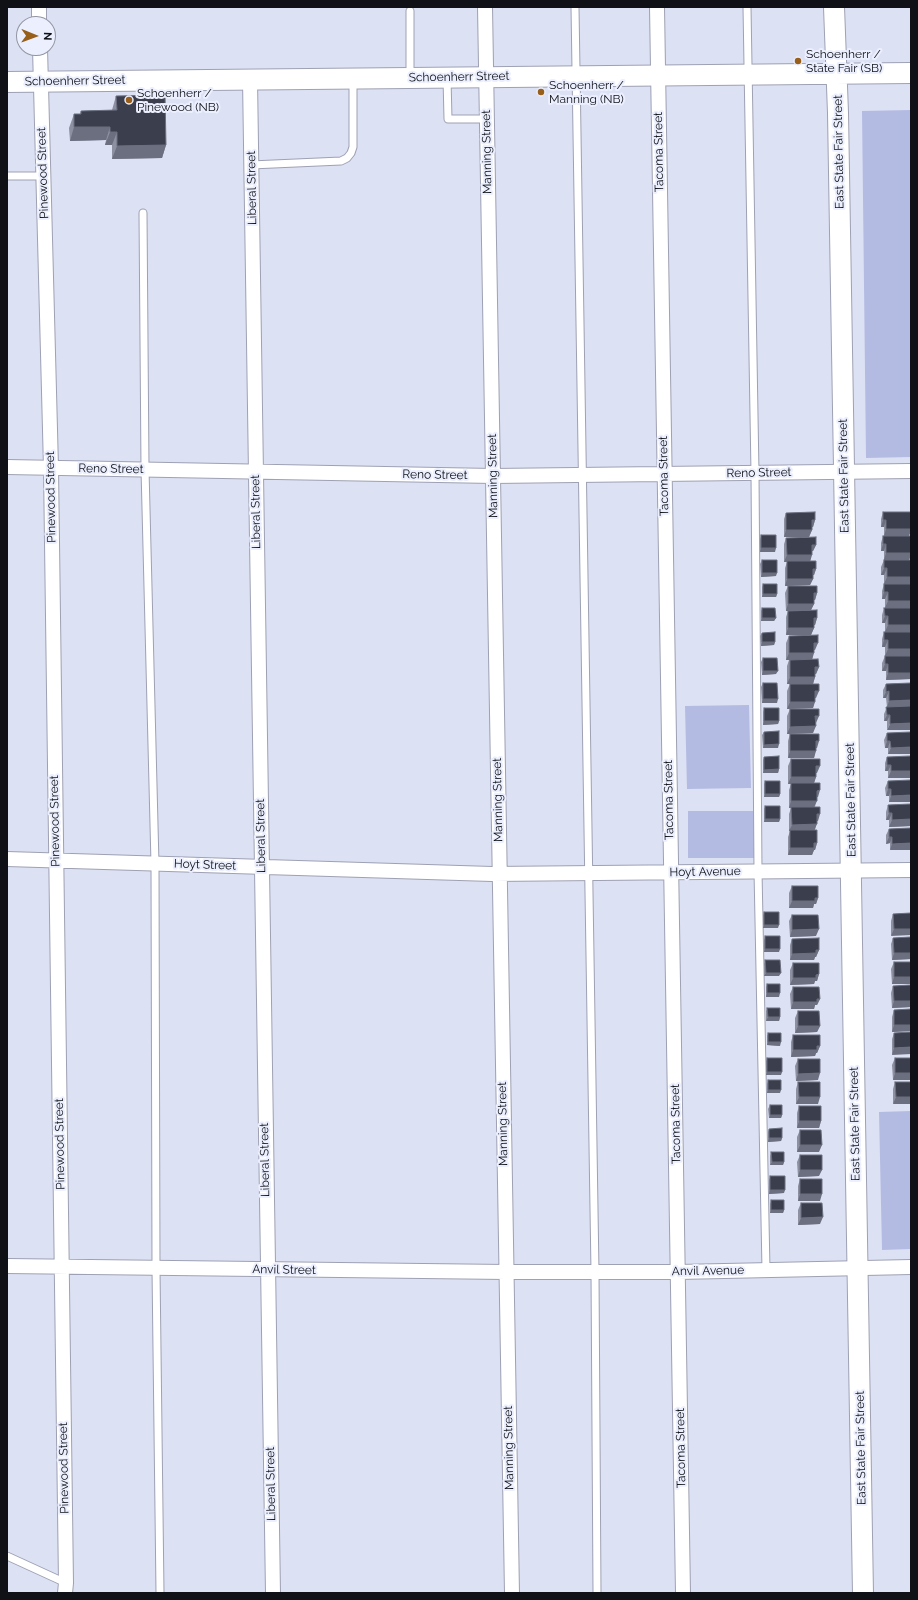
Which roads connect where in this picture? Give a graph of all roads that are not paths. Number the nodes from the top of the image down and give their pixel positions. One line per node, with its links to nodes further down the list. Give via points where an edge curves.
1 (485, 7): 14 (street, Manning Street)
2 (576, 7): 12 (lane)
3 (657, 7): 11 (street, Tacoma Street)
4 (747, 7): 10 (lane)
5 (834, 7): 8 (street, East State Fair Street)
6 (410, 11): 16 (lane)
7 (40, 56): 19 (street, Pinewood Street)
8 (837, 73): 9 (street, Schoenherr Street); 10 (street, Schoenherr Street); 30 (street, East State Fair Street)
9 (911, 73)
10 (748, 74): 11 (street, Schoenherr Street); 31 (lane)
11 (657, 75): 12 (street, Schoenherr Street); 32 (street, Tacoma Street)
12 (576, 76): 14 (street, Schoenherr Street); 33 (lane)
13 (447, 77): 14 (street, Schoenherr Street); 16 (street, Schoenherr Street); 20 (lane, via 448,119)
14 (486, 77): 20 (street, Manning Street)
15 (353, 78): 16 (street, Schoenherr Street); 17 (street, Schoenherr Street); 21 (lane, via 353,147 347,158 341,161)
16 (410, 78)
17 (250, 79): 19 (street, Schoenherr Street); 21 (street, Liberal Street)
18 (7, 82): 19 (street, Schoenherr Street)
19 (41, 82): 23 (street, Pinewood Street)
20 (487, 119): 34 (street, Manning Street)
21 (251, 165): 29 (street, Liberal Street)
22 (7, 176): 23 (lane)
23 (43, 176): 26 (street, Pinewood Street)
24 (144, 213): 27 (lane)
25 (7, 467): 26 (street, Reno Street)
26 (51, 468): 27 (street, Reno Street); 36 (street, Pinewood Street)
27 (145, 469): 29 (street, Reno Street); 37 (lane)
28 (911, 471): 30 (street, Reno Street)
29 (256, 472): 34 (street, Reno Street); 38 (street, Liberal Street)
30 (844, 472): 31 (street, Reno Street); 41 (street, East State Fair Street)
31 (755, 473): 32 (street, Reno Street); 40 (lane)
32 (664, 474): 33 (street, Reno Street); 42 (street, Tacoma Street)
33 (583, 475): 34 (street, Reno Street); 43 (lane)
34 (493, 476): 44 (street, Manning Street)
35 (7, 859): 36 (street, Hoyt Street)
36 (56, 860): 37 (street, Hoyt Street); 46 (street, Pinewood Street)
37 (155, 864): 38 (street, Hoyt Street); 49 (lane)
38 (261, 867): 44 (street, Hoyt Street); 50 (street, Liberal Street)
39 (911, 870): 41 (street, Hoyt Avenue)
40 (758, 871): 41 (street, Hoyt Avenue); 42 (street, Hoyt Avenue); 51 (lane)
41 (852, 871): 48 (street, East State Fair Street)
42 (670, 872): 43 (street, Hoyt Avenue); 54 (street, Tacoma Street)
43 (589, 873): 44 (street, Hoyt Avenue); 53 (lane)
44 (500, 874): 52 (street, Manning Street)
45 (7, 1266): 46 (street)
46 (62, 1267): 49 (street, Anvil Street); 56 (street, Pinewood Street)
47 (911, 1267): 48 (street, Anvil Avenue)
48 (857, 1268): 51 (street, Anvil Avenue); 62 (street, East State Fair Street)
49 (156, 1269): 50 (street, Anvil Street); 57 (lane)
50 (267, 1270): 52 (street, Anvil Street); 58 (street, Liberal Street)
51 (766, 1270): 54 (street, Anvil Avenue)
52 (506, 1272): 53 (street, Anvil Avenue); 59 (street, Manning Street)
53 (595, 1272): 54 (street, Anvil Avenue); 60 (lane)
54 (678, 1272): 61 (street, Tacoma Street)
55 (7, 1556): 56 (lane)
56 (65, 1588)
57 (160, 1593)
58 (273, 1593)
59 (512, 1593)
60 (597, 1593)
61 (683, 1593)
62 (863, 1593)

